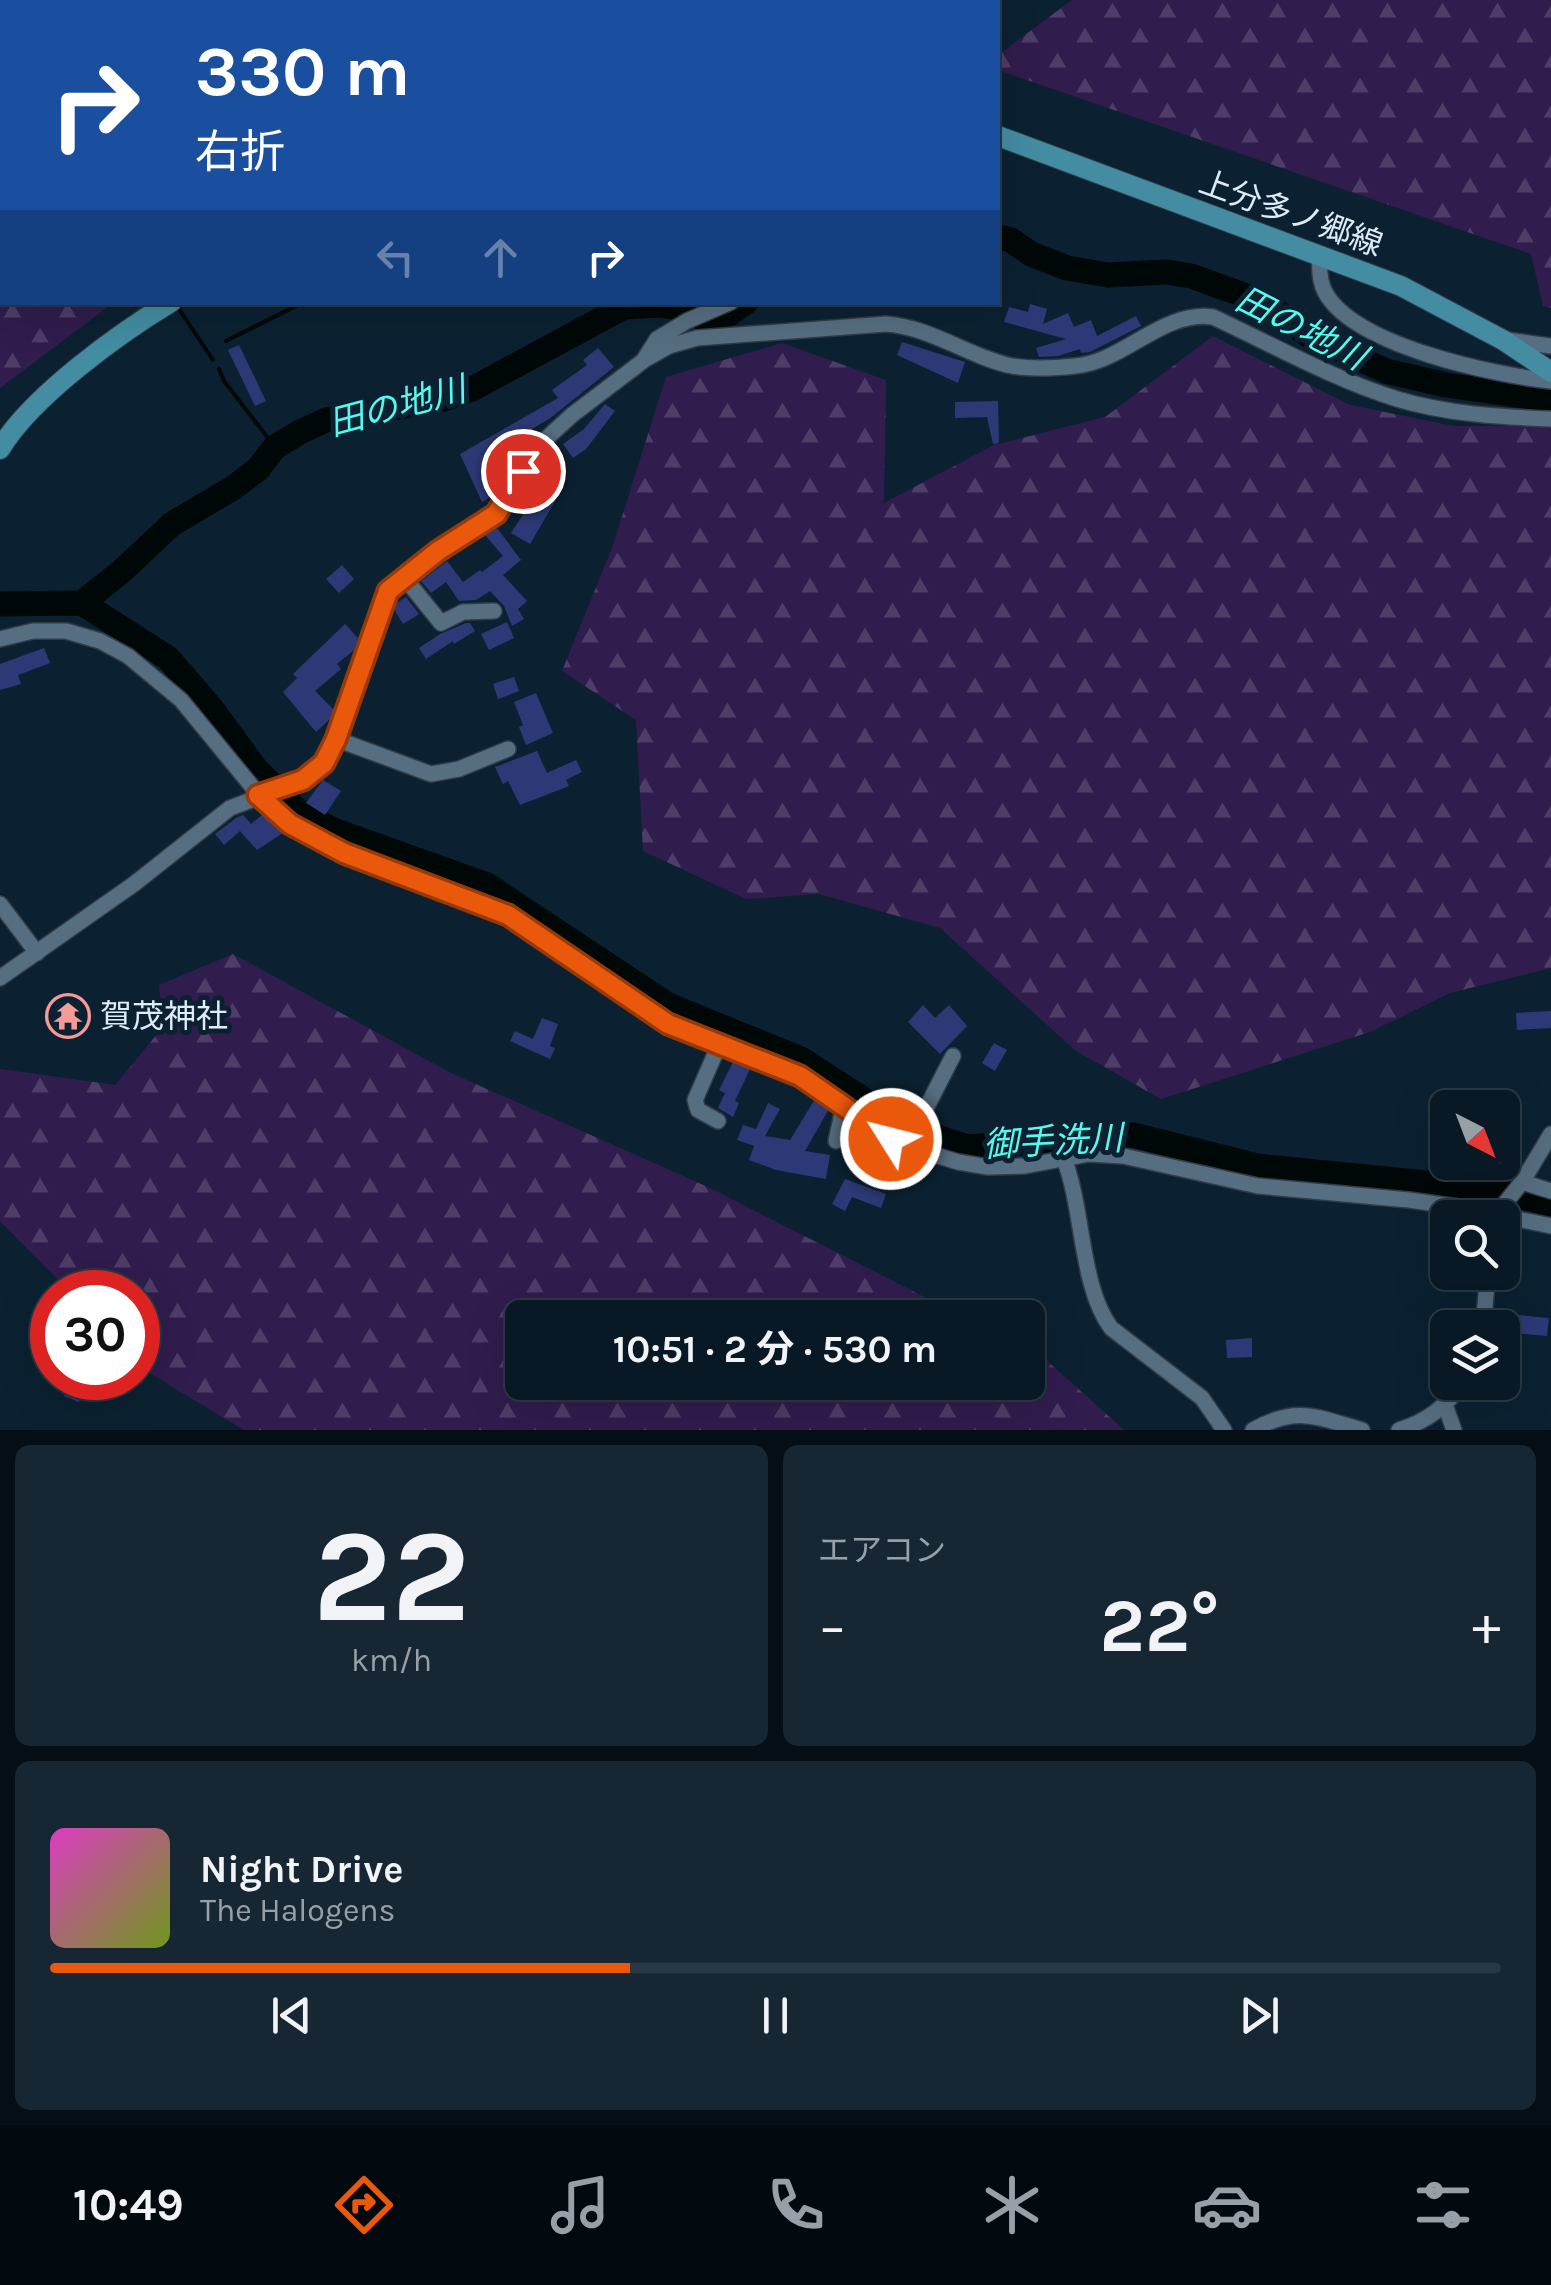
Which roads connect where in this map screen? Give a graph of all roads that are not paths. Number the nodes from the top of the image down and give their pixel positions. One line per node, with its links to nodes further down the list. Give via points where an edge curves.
1 (1000, 137): 2 (main road, 上分多ノ郷線)
2 (1320, 254): 5 (main road, 上分多ノ郷線, via 1401,286); 9 (street, via 1325,292 1354,320 1450,364)
3 (167, 305): 11 (main road, via 48,394)
4 (723, 305): 7 (street, via 657,339)
5 (1509, 343): 6 (street); 8 (main road, 上分多ノ郷線)
6 (1551, 346)
7 (642, 361): 10 (street, via 697,338 886,324 1013,366 1072,367 1200,315 1401,400); 12 (street, via 536,448 496,514)
8 (1551, 372)
9 (1551, 381)
10 (1551, 419)
11 (0, 450)
12 (403, 576): 13 (street, via 441,623 463,612); 15 (street, via 382,601)
13 (494, 611)
14 (0, 639): 17 (street, via 66,631 128,656 194,714)
15 (336, 739): 16 (street, via 431,774); 17 (street, via 314,773)
16 (508, 749)
17 (262, 794): 19 (street, via 230,808); 21 (street, via 290,824 344,853 508,915 668,1024)
18 (0, 904): 19 (street)
19 (37, 953): 20 (street)
20 (0, 978)
21 (719, 1045): 23 (street, via 800,1076); 24 (street, via 695,1100 698,1110)
22 (953, 1056): 27 (street)
23 (844, 1105): 26 (street); 27 (street)
24 (718, 1122)
25 (1551, 1134): 29 (street)
26 (836, 1141)
27 (907, 1141): 28 (street, via 988,1167)
28 (1064, 1159): 32 (street, via 1123,1156 1258,1186); 37 (street, via 1101,1314 1202,1398)
29 (1521, 1185): 30 (street); 31 (street)
30 (1551, 1191)
31 (1507, 1200)
32 (1430, 1203)
33 (1520, 1218): 34 (street)
34 (1551, 1226)
35 (1448, 1400): 36 (street)
36 (1445, 1404): 40 (street); 41 (street)
37 (1224, 1430)
38 (1252, 1430): 39 (street, via 1286,1414)
39 (1362, 1430)
40 (1399, 1430)
41 (1454, 1430)

